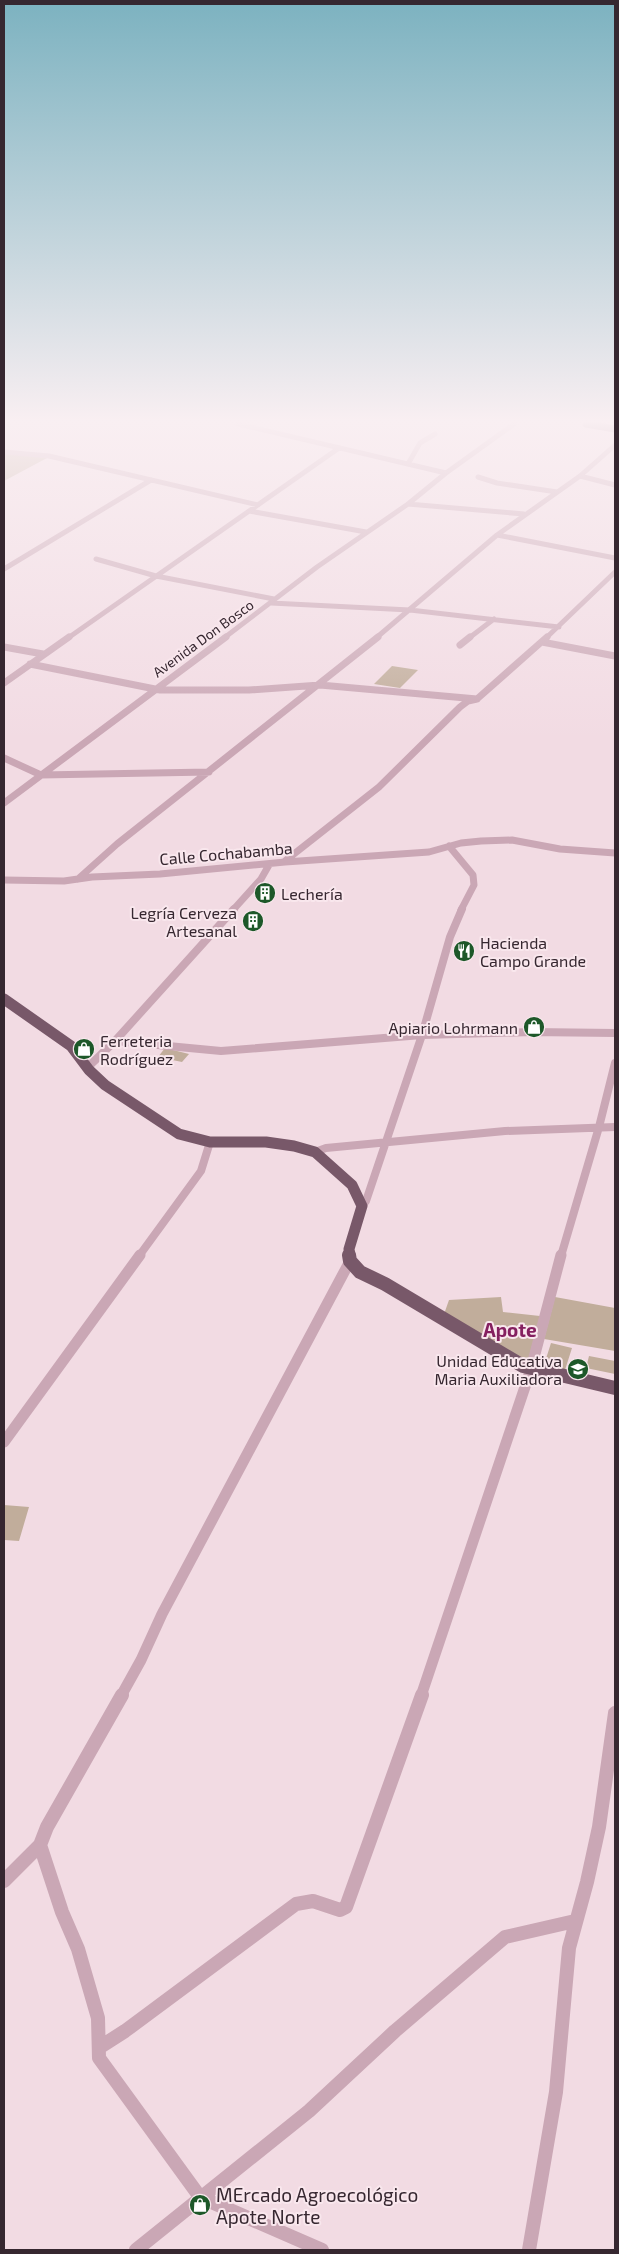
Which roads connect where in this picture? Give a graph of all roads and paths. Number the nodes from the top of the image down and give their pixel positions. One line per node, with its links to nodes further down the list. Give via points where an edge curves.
1 (70, 529): 10 (street)
2 (224, 529): 12 (street)
3 (350, 529): 6 (street)
4 (370, 529): 6 (street, Avenida Don Bosco)
5 (504, 529): 7 (street)
6 (366, 532): 13 (street, Avenida Don Bosco)
7 (497, 535): 8 (street); 14 (street)
8 (615, 558)
9 (96, 559): 12 (street)
10 (4, 569)
11 (615, 572): 16 (street)
12 (156, 576): 13 (street); 20 (street)
13 (272, 601): 14 (street); 25 (street, Avenida Don Bosco)
14 (410, 610): 15 (street); 24 (street)
15 (494, 620): 16 (street); 18 (street)
16 (559, 627): 17 (street)
17 (542, 642): 21 (street); 26 (street)
18 (460, 645)
19 (4, 646): 20 (street)
20 (42, 654): 22 (street)
21 (615, 656)
22 (30, 664): 23 (street); 25 (street)
23 (4, 683)
24 (320, 685): 25 (street, via 216,692); 26 (street); 28 (street)
25 (154, 690): 29 (street, Avenida Don Bosco)
26 (477, 699): 33 (street, via 460,707 379,786)
27 (4, 758): 29 (street)
28 (209, 772): 29 (street); 35 (street)
29 (41, 775): 30 (street, Avenida Don Bosco)
30 (4, 803)
31 (449, 846): 32 (street, Calle Cochabamba, via 470,841 512,840 560,849); 33 (street, Calle Cochabamba, via 429,852); 39 (street, via 472,875 474,885 450,937)
32 (615, 853)
33 (285, 862): 34 (street, Calle Cochabamba)
34 (269, 864): 35 (street, Calle Cochabamba); 40 (street, via 254,886)
35 (78, 879): 36 (street, Calle Cochabamba)
36 (4, 880)
37 (4, 999): 42 (main road, via 71,1046)
38 (615, 1033): 39 (street)
39 (422, 1036): 40 (street, via 221,1051); 46 (street)
40 (115, 1041): 42 (street)
41 (615, 1063): 43 (street)
42 (87, 1068): 45 (main road, via 105,1085 180,1134)
43 (600, 1127): 44 (street); 46 (street, via 505,1131); 50 (street, via 548,1299)
44 (615, 1127)
45 (210, 1142): 47 (main road, via 266,1142); 52 (street, via 201,1170)
46 (384, 1143): 47 (street, via 326,1148); 48 (street)
47 (315, 1152): 48 (main road, via 352,1185)
48 (362, 1206): 49 (main road, via 348,1249)
49 (350, 1261): 50 (main road, via 360,1272); 54 (street)
50 (531, 1369): 51 (main road); 57 (street, via 447,1623 346,1907 340,1910 313,1901 296,1904)
51 (615, 1388)
52 (4, 1442)
53 (615, 1713): 56 (street, via 599,1827)
54 (40, 1845): 55 (street); 57 (street, via 78,1949 98,2018)
55 (4, 1881)
56 (575, 1921): 58 (street, via 505,1937 395,2031 309,2111); 61 (street, via 569,1948 556,2092)
57 (100, 2047): 58 (street, via 99,2058)
58 (200, 2197): 59 (street); 60 (street)
59 (136, 2250)
60 (322, 2250)
61 (529, 2250)

